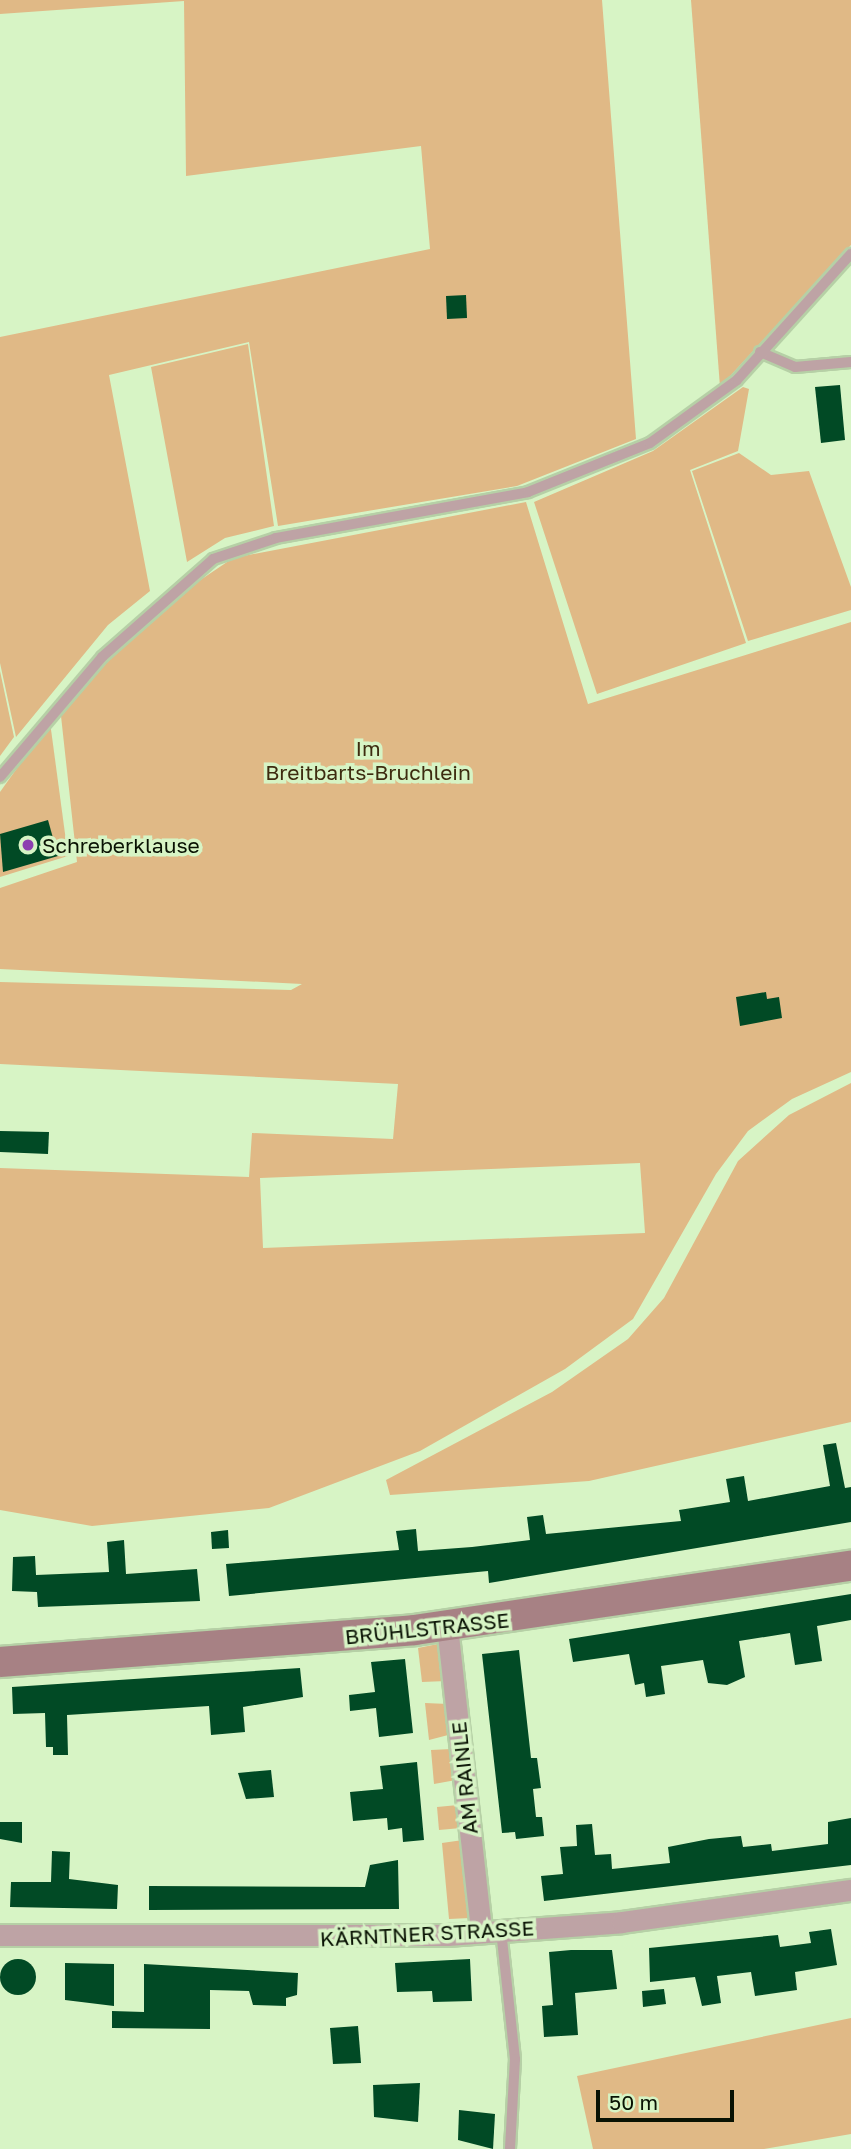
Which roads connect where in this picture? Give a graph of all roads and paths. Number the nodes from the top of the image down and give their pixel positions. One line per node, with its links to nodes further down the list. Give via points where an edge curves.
1 (851, 254): 2 (lane)
2 (760, 352): 3 (lane, via 794,367); 4 (lane, via 719,397 650,443 528,492 276,538 214,559 94,665)
3 (851, 362)
4 (0, 777)
5 (851, 1566): 6 (street, BRÜHLSTRASSE)
6 (447, 1626): 7 (street, BRÜHLSTRASSE); 9 (street, AM RAINLE)
7 (0, 1662)
8 (851, 1889): 9 (street, KÄRNTNER STRASSE, via 636,1920)
9 (491, 1930): 10 (street, KÄRNTNER STRASSE, via 349,1938); 11 (lane, via 515,2059)
10 (0, 1935)
11 (510, 2149)

